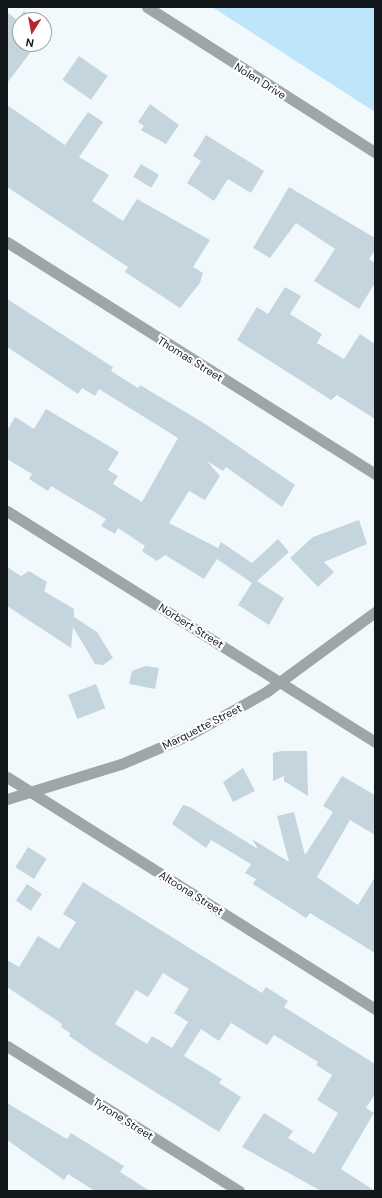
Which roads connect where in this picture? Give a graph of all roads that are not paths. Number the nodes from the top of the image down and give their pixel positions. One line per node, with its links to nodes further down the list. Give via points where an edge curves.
1 (147, 7): 2 (street, Nolen Drive)
2 (375, 152)
3 (7, 242): 4 (street, Thomas Street)
4 (375, 474)
5 (7, 511): 7 (street, Norbert Street)
6 (375, 612): 7 (street, Marquette Street)
7 (280, 682): 8 (street, Norbert Street); 10 (street, Marquette Street, via 241,708 155,751)
8 (375, 742)
9 (7, 778): 10 (street, Altoona Street)
10 (29, 792): 11 (street, Marquette Street); 12 (street, Altoona Street)
11 (7, 798)
12 (375, 1009)
13 (7, 1046): 14 (street, Tyrone Street)
14 (239, 1191)

